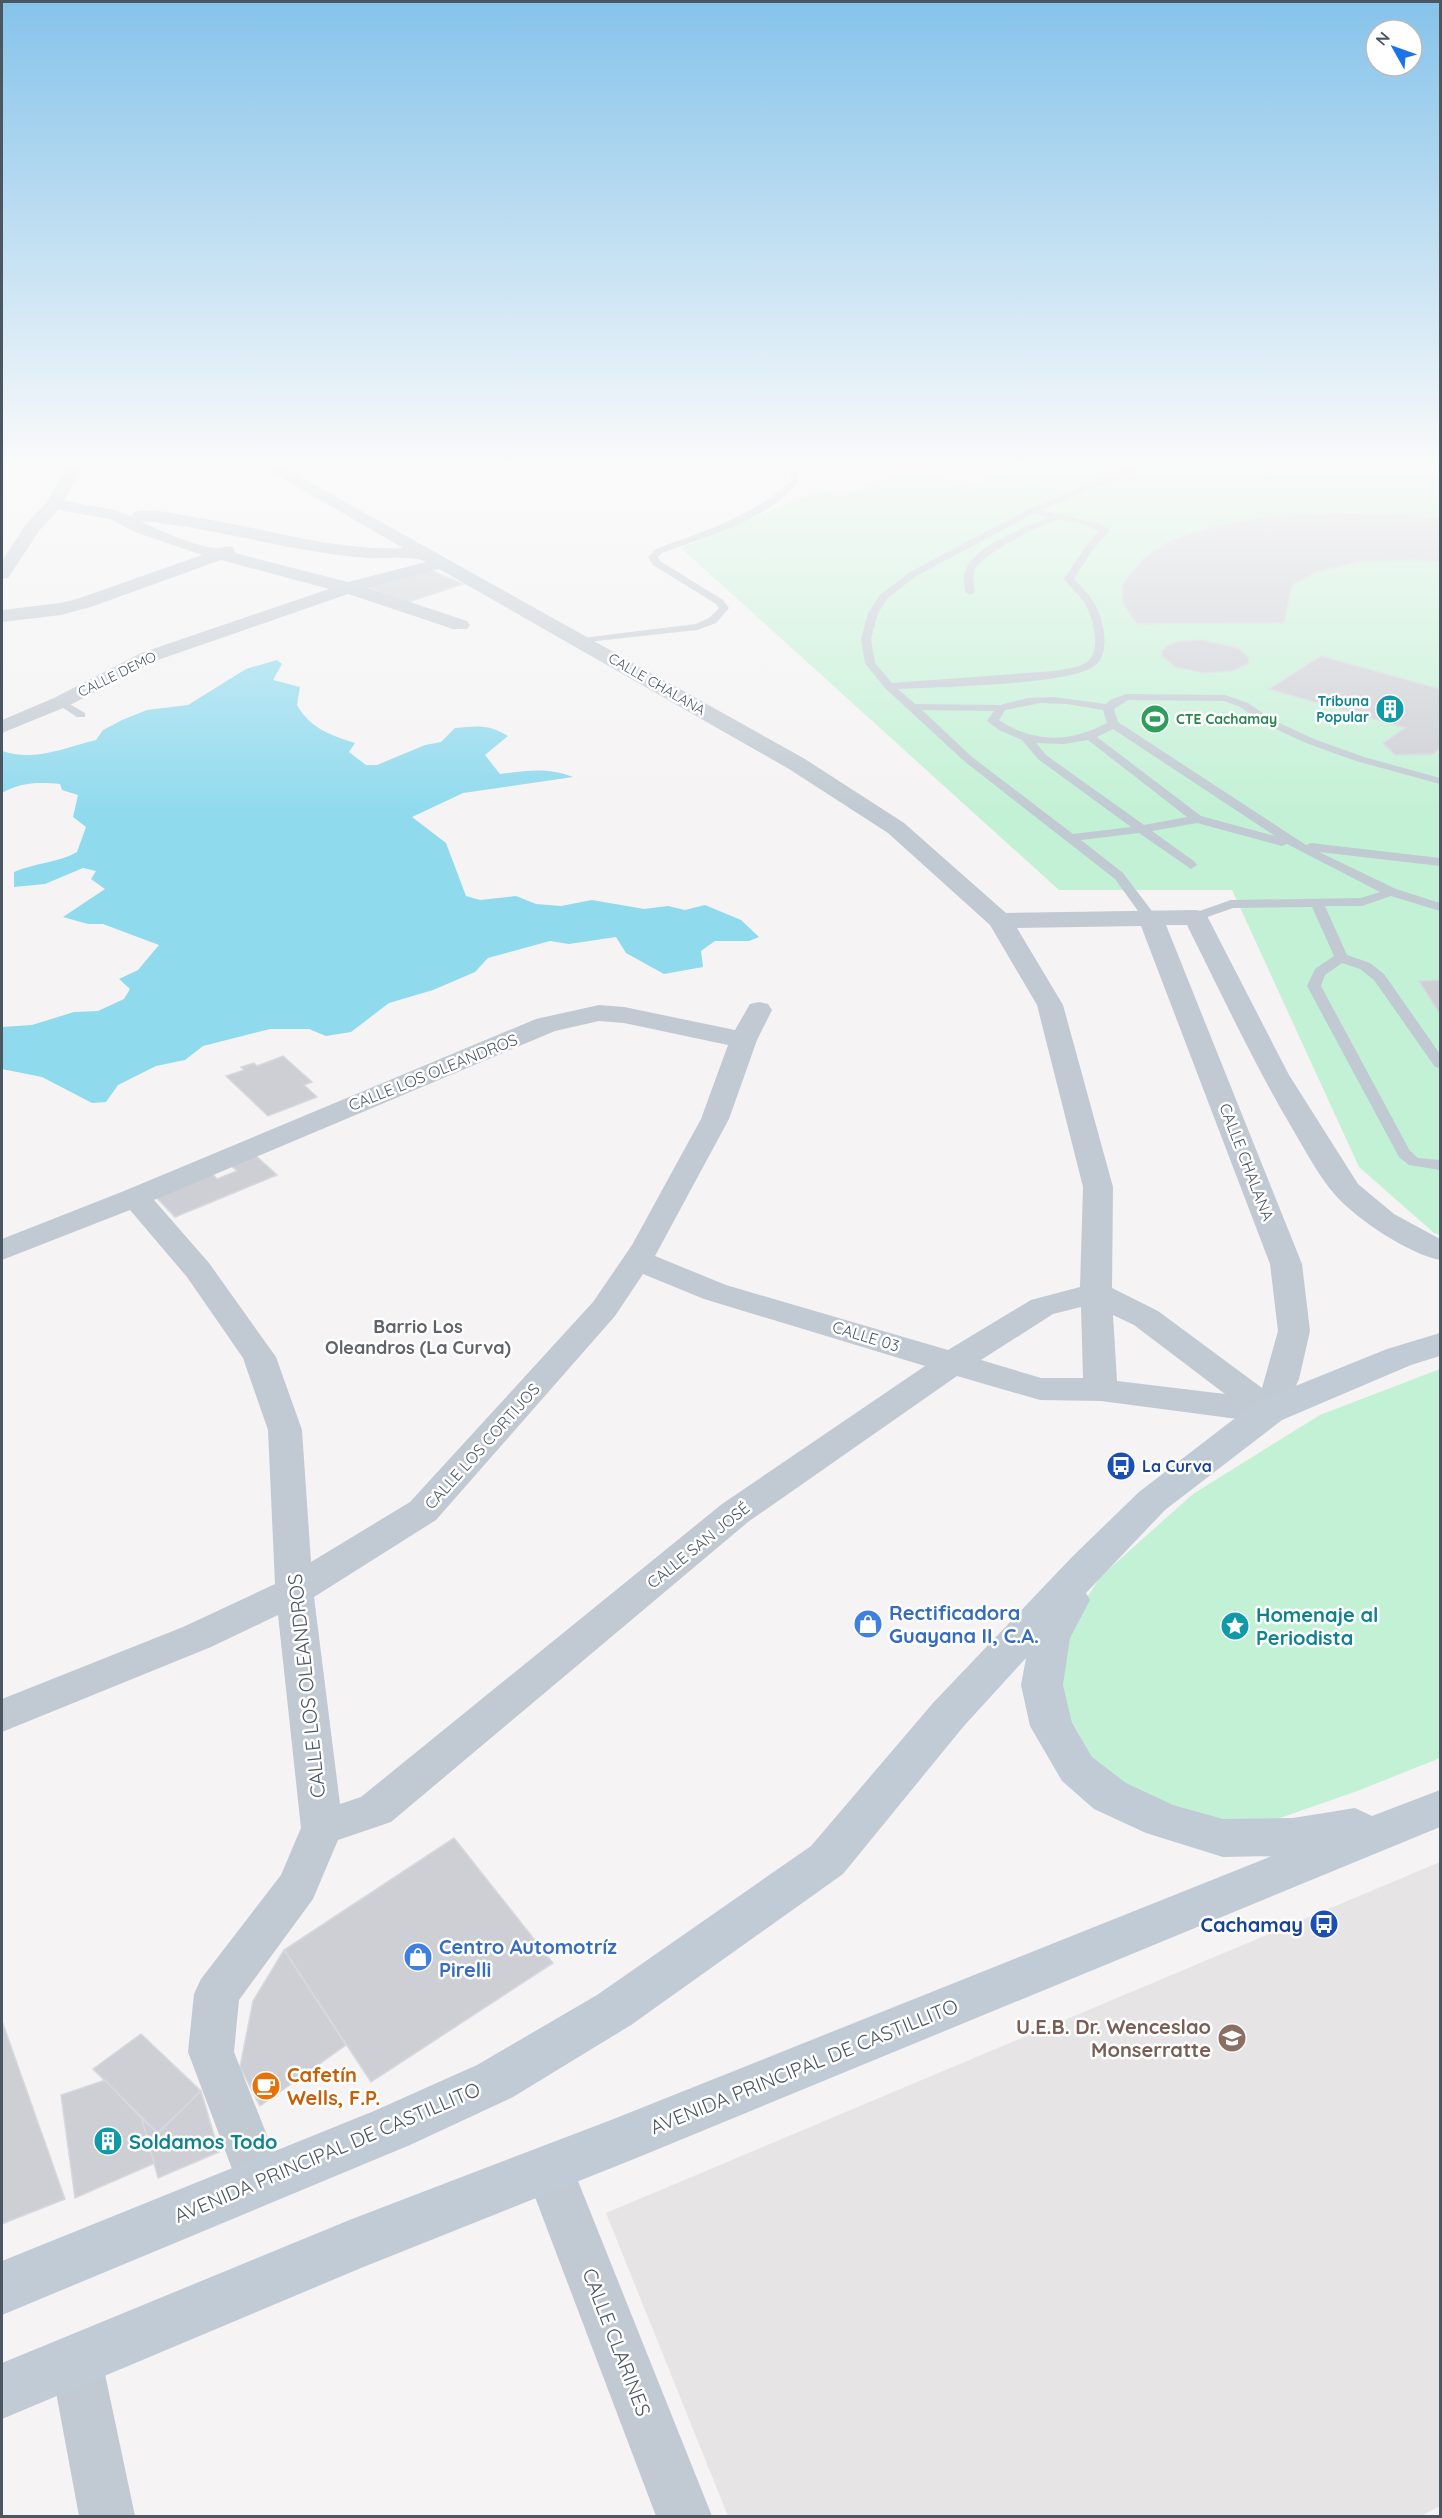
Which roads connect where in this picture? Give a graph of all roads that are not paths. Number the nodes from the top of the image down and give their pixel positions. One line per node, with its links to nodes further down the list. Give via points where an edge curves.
1 (155, 579): 11 (street, via 61,609)
2 (312, 579): 9 (street)
3 (375, 579): 9 (street, CALLE DEMO)
4 (469, 579): 13 (street, CALLE CHALANA)
5 (681, 579): 13 (lane, via 720,602 724,608 712,622)
6 (906, 579): 14 (lane, via 883,597 873,613 866,639 870,663)
7 (971, 579): 10 (lane)
8 (1069, 579): 14 (lane, via 1090,605 1098,631 1096,658 1090,665 1043,675)
9 (348, 588): 12 (street); 15 (street, CALLE DEMO, via 148,657)
10 (970, 592)
11 (2, 616)
12 (460, 625)
13 (582, 641): 36 (street, CALLE CHALANA, via 797,764 896,828)
14 (889, 686): 16 (lane)
15 (61, 702): 19 (lane); 21 (street, CALLE DEMO)
16 (911, 707): 17 (lane); 27 (lane, via 968,759)
17 (1001, 708): 18 (lane, via 1035,699 1054,699); 23 (lane, via 993,722)
18 (1108, 708): 20 (lane); 24 (lane, via 1126,697 1225,698 1310,741)
19 (81, 715)
20 (1113, 724): 22 (lane); 28 (lane)
21 (2, 727)
22 (1089, 736): 23 (lane, via 1058,742); 25 (lane)
23 (1026, 738): 26 (lane, via 1042,757)
24 (1440, 781)
25 (1197, 819): 26 (lane); 28 (lane)
26 (1143, 829): 27 (lane); 30 (lane)
27 (1071, 838): 35 (lane, via 1119,876)
28 (1296, 846): 29 (lane); 31 (lane)
29 (1440, 862)
30 (1191, 864)
31 (1391, 892): 32 (lane, via 1362,902); 33 (lane)
32 (1317, 903): 34 (lane, via 1231,904); 37 (lane)
33 (1440, 907)
34 (1196, 917): 35 (street); 43 (street, via 1275,1075 1347,1190 1383,1221)
35 (1151, 919): 36 (street); 49 (street, CALLE CHALANA, via 1286,1264 1294,1331)
36 (1000, 921): 45 (street, CALLE CHALANA, via 1050,1005 1098,1187)
37 (1341, 958): 39 (lane, via 1365,966 1379,977); 40 (lane, via 1324,966 1314,986 1404,1154 1414,1162)
38 (751, 1025): 41 (street, CALLE LOS OLEANDROS, via 599,1013 571,1018 546,1025); 44 (street, CALLE LOS CORTIJOS, via 715,1119)
39 (1440, 1064)
40 (1440, 1165)
41 (135, 1197): 42 (street, CALLE LOS OLEANDROS); 51 (street, CALLE LOS OLEANDROS, via 198,1270 259,1357 285,1430)
42 (2, 1250)
43 (1440, 1251)
44 (637, 1260): 47 (street, CALLE 03, via 715,1292); 51 (street, CALLE LOS CORTIJOS, via 604,1310 423,1511)
45 (1096, 1293): 47 (street, CALLE SAN JOSÉ, via 1042,1307); 48 (street, CALLE CHALANA); 49 (street, via 1146,1318 1190,1348)
46 (1440, 1344): 49 (main road, AVENIDA PRINCIPAL DE CASTILLITO, via 1399,1357)
47 (952, 1364): 48 (street, CALLE 03, via 1040,1389); 55 (street, CALLE SAN JOSÉ, via 735,1513 376,1810)
48 (1101, 1390): 49 (street, CALLE 03)
49 (1269, 1412): 50 (main road, AVENIDA PRINCIPAL DE CASTILLITO, via 1152,1501)
50 (1087, 1566): 53 (main road, via 1050,1638 1042,1685 1051,1726 1077,1769 1110,1796 1162,1820 1223,1838 1293,1837 1341,1831); 57 (main road, AVENIDA PRINCIPAL DE CASTILLITO, via 948,1715 827,1860 614,2010 495,2081)
51 (294, 1591): 52 (street, CALLE LOS CORTIJOS, via 197,1637); 55 (street, CALLE LOS OLEANDROS)
52 (2, 1716)
53 (1440, 1802)
54 (1440, 1808): 56 (main road, AVENIDA PRINCIPAL DE CASTILLITO)
55 (322, 1827): 57 (street, CALLE LOS OLEANDROS, via 298,1886 217,1994 211,2052)
56 (549, 2168): 59 (main road, AVENIDA PRINCIPAL DE CASTILLITO); 62 (street, CALLE CLARINES)
57 (260, 2181): 58 (main road, AVENIDA PRINCIPAL DE CASTILLITO)
58 (2, 2288)
59 (76, 2360): 60 (main road, AVENIDA PRINCIPAL DE CASTILLITO); 61 (street)
60 (2, 2391)
61 (107, 2517)
62 (684, 2517)

